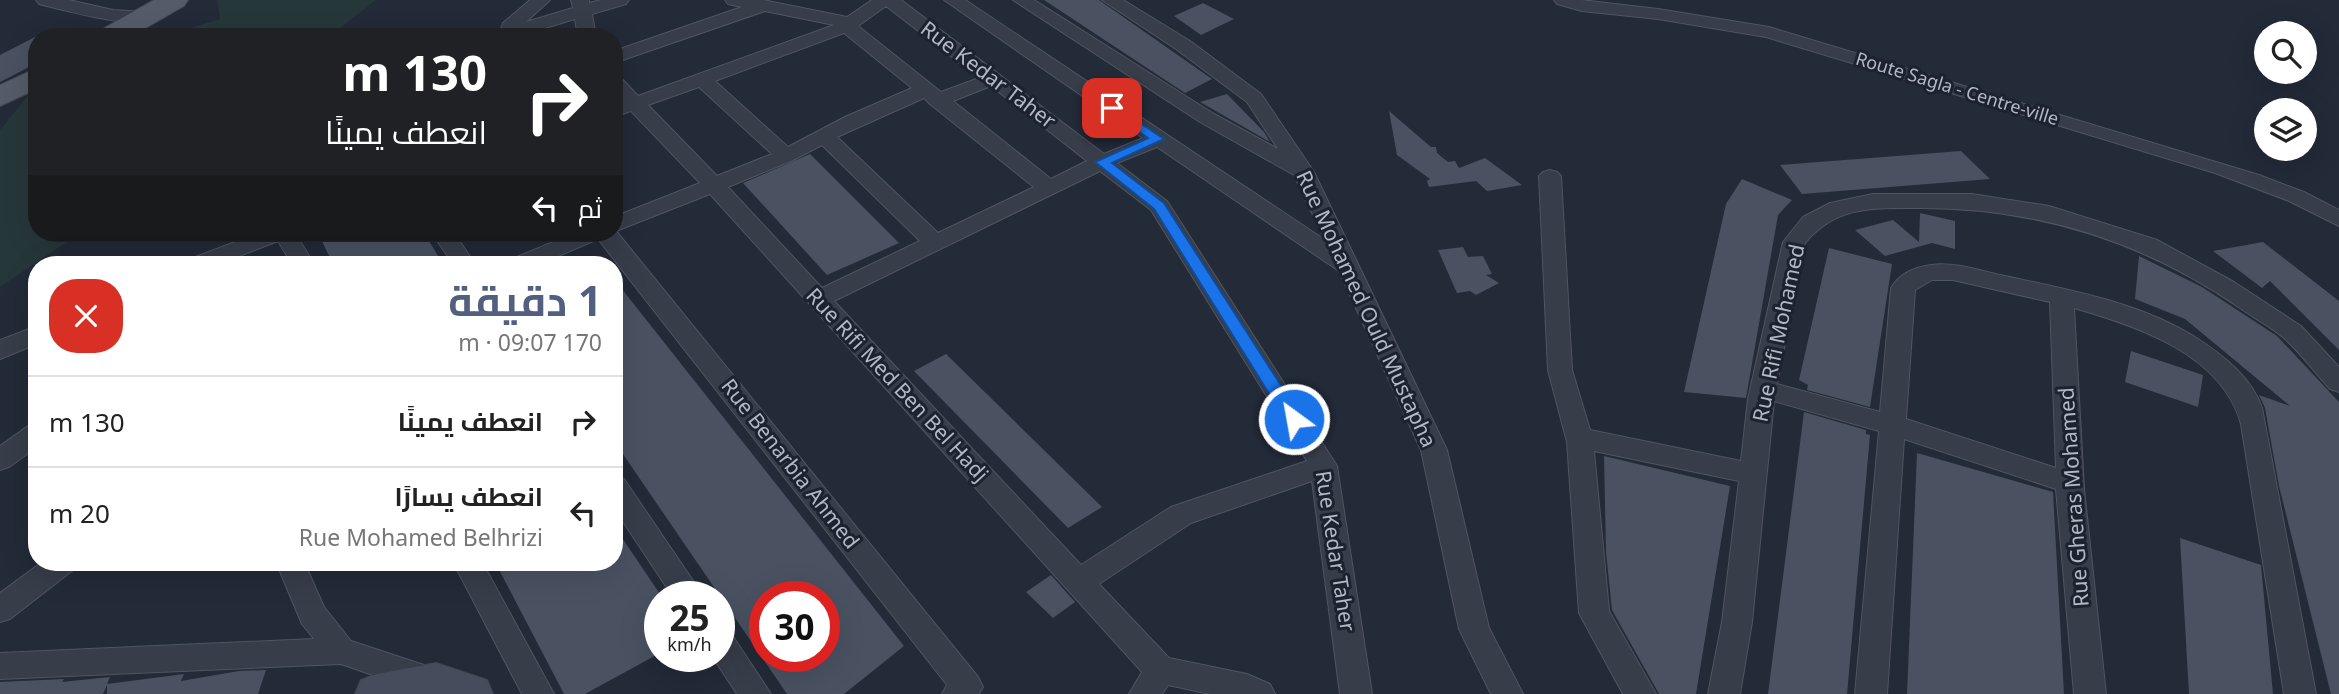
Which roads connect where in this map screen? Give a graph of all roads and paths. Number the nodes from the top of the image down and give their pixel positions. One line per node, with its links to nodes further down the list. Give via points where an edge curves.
1 (45, 0): 14 (street)
2 (174, 0): 14 (main road)
3 (541, 0): 17 (street)
4 (620, 0): 12 (street)
5 (734, 0): 13 (street)
6 (883, 0): 15 (street)
7 (891, 0): 22 (street, Rue Kedar Taher)
8 (953, 0): 28 (street)
9 (1022, 0): 31 (street, via 1207,118)
10 (1111, 0): 31 (street, Rue Mohamed Ould Mustapha, via 1183,45 1254,99)
11 (1563, 0): 35 (street, Route Sagla - Centre-ville, via 1769,32 2222,169)
12 (580, 5): 18 (street); 19 (street)
13 (764, 5): 15 (street, via 838,19); 20 (street)
14 (145, 17): 16 (main road)
15 (847, 26): 21 (street); 24 (street)
16 (125, 28)
17 (508, 28)
18 (520, 28)
19 (585, 28)
20 (623, 54)
21 (702, 79): 26 (street); 29 (street)
22 (993, 79): 24 (street); 30 (street, Rue Kedar Taher)
23 (28, 81): 25 (main road)
24 (931, 95): 27 (street, via 852,121); 34 (street)
25 (0, 97)
26 (626, 107): 33 (street, Rue Rifi Med Ben Bel Hadj)
27 (826, 137): 29 (street); 40 (street)
28 (1158, 139): 30 (street); 43 (street)
29 (786, 156): 33 (street)
30 (1102, 162): 34 (street); 54 (street, Rue Kedar Taher, via 1159,206)
31 (1303, 172): 43 (street, Rue Mohamed Ould Mustapha)
32 (1550, 176): 51 (street, via 1560,370)
33 (714, 185): 36 (street); 44 (street, Rue Rifi Med Ben Bel Hadj)
34 (1049, 188): 40 (street)
35 (2339, 219)
36 (623, 221)
37 (257, 242): 41 (street)
38 (573, 242): 42 (street)
39 (612, 242): 69 (street, Rue Benarbia Ahmed)
40 (935, 243): 44 (street)
41 (219, 256)
42 (539, 256)
43 (1347, 267): 75 (street, Rue Mohamed Ould Mustapha, via 1434,450 1474,629)
44 (819, 299): 62 (street, Rue Rifi Med Ben Bel Hadj)
45 (2062, 299): 50 (street, via 1953,272 1928,272 1909,279 1903,288); 56 (street, Rue Gheras Mohamed); 80 (street, via 2144,321 2186,341 2221,367 2245,396 2254,424)
46 (28, 338): 47 (street)
47 (0, 350)
48 (2339, 383): 49 (street, Rue Rifi Mohamed, via 2292,332 2226,287 2149,246 2049,214 1972,201 1914,200 1838,208 1811,222 1794,242)
49 (1763, 389): 50 (street); 55 (street, Rue Rifi Mohamed)
50 (1893, 425): 56 (street); 78 (street)
51 (1579, 438): 55 (street); 76 (street, via 1594,613)
52 (28, 440): 53 (street)
53 (0, 460)
54 (1324, 466): 62 (street, via 1181,515); 74 (street, Rue Kedar Taher)
55 (1753, 474): 77 (street, Rue Rifi Mohamed)
56 (2070, 483): 79 (street, Rue Gheras Mohamed)
57 (623, 499): 61 (street)
58 (51, 571): 63 (street)
59 (294, 571): 64 (street, via 313,615)
60 (472, 571): 71 (street)
61 (678, 581)
62 (1078, 582): 67 (street, Rue Rifi Med Ben Bel Hadj)
63 (0, 610)
64 (341, 651): 66 (street); 68 (street)
65 (735, 665): 72 (street)
66 (0, 666)
67 (1152, 682): 73 (street, via 1247,688)
68 (454, 688): 70 (street)
69 (966, 692)
70 (377, 694)
71 (538, 694)
72 (755, 694)
73 (1259, 694)
74 (1356, 694)
75 (1507, 694)
76 (1640, 694)
77 (1724, 694)
78 (1871, 694)
79 (2090, 694)
80 (2300, 694)

